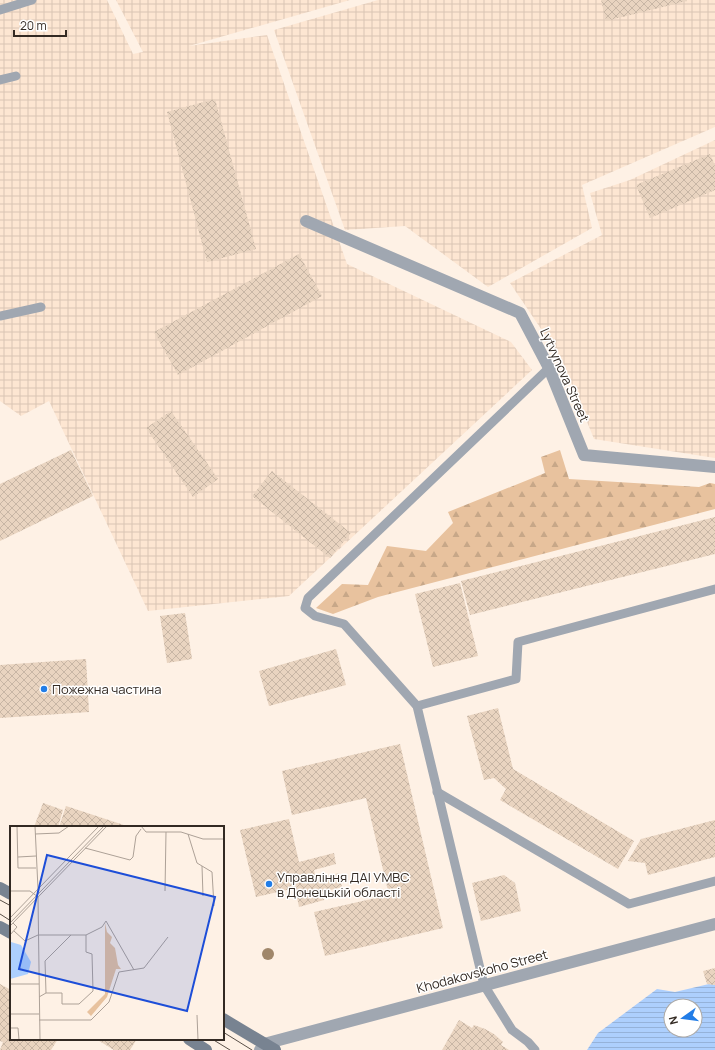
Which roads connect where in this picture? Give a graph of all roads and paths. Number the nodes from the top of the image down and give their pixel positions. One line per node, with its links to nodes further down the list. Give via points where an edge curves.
1 (32, 0): 2 (lane)
2 (0, 10)
3 (16, 76): 4 (lane)
4 (0, 80)
5 (306, 221): 8 (street, Lytvynova Street, via 520,313)
6 (41, 307): 7 (lane)
7 (0, 316)
8 (549, 368): 9 (street, Lytvynova Street, via 584,455); 11 (lane, via 308,598 305,608 316,616 344,624)
9 (715, 467)
10 (715, 589): 11 (lane, via 518,642 516,679)
11 (417, 706): 12 (lane)
12 (437, 792): 13 (lane, via 629,904); 19 (lane)
13 (715, 881)
14 (0, 888): 15 (street)
15 (10, 893)
16 (715, 924): 19 (street, Khodakovskoho Street)
17 (0, 927): 18 (street)
18 (10, 932)
19 (484, 985): 22 (street, Khodakovskoho Street); 25 (lane, via 512,1030)
20 (224, 1020): 22 (street)
21 (191, 1040): 23 (street)
22 (262, 1047): 24 (street)
23 (206, 1050)
24 (275, 1050)
25 (535, 1050)

